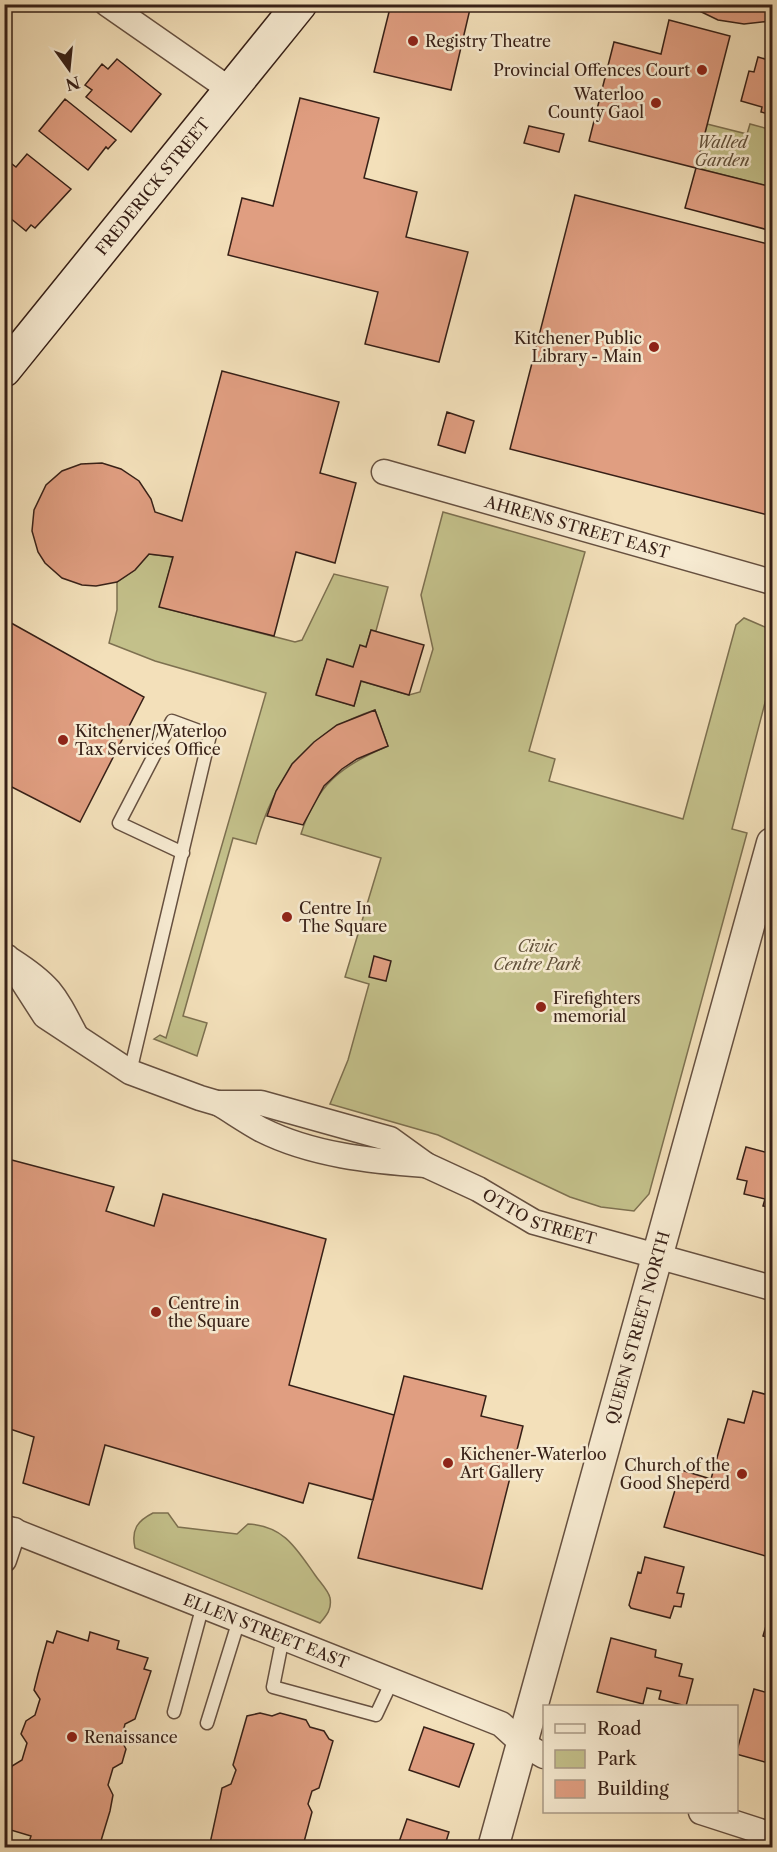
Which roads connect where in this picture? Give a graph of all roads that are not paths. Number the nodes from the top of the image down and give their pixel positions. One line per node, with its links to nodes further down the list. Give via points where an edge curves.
1 (107, 4): 3 (street)
2 (300, 4): 3 (main road, FREDERICK STREET)
3 (232, 91): 4 (main road, FREDERICK STREET)
4 (4, 370)
5 (384, 472): 6 (street, AHRENS STREET EAST)
6 (772, 582)
7 (772, 843): 9 (street, QUEEN STREET NORTH)
8 (183, 853): 8 (lane, via 119,823 172,721 210,735); 11 (lane)
9 (763, 916): 12 (street, QUEEN STREET NORTH)
10 (6, 956): 11 (street, OTTO STREET, via 45,1016)
11 (129, 1071): 12 (street, OTTO STREET, via 217,1103 264,1131 318,1150 379,1162 426,1165 478,1189 534,1222)
12 (658, 1256): 13 (street, OTTO STREET); 20 (street, QUEEN STREET NORTH)
13 (772, 1288)
14 (9, 1528): 15 (street); 16 (street, ELLEN STREET EAST)
15 (4, 1560)
16 (203, 1605): 17 (street, ELLEN STREET EAST); 21 (lane)
17 (239, 1620): 18 (street, ELLEN STREET EAST); 23 (lane)
18 (283, 1637): 19 (street, ELLEN STREET EAST); 19 (lane, via 273,1687 376,1715)
19 (392, 1681): 24 (street, ELLEN STREET EAST, via 501,1724)
20 (545, 1705)
21 (174, 1712)
22 (543, 1714): 24 (street, QUEEN STREET NORTH)
23 (207, 1723)
24 (534, 1750): 27 (street, QUEEN STREET NORTH)
25 (703, 1813): 26 (street)
26 (758, 1837)
27 (493, 1848)

